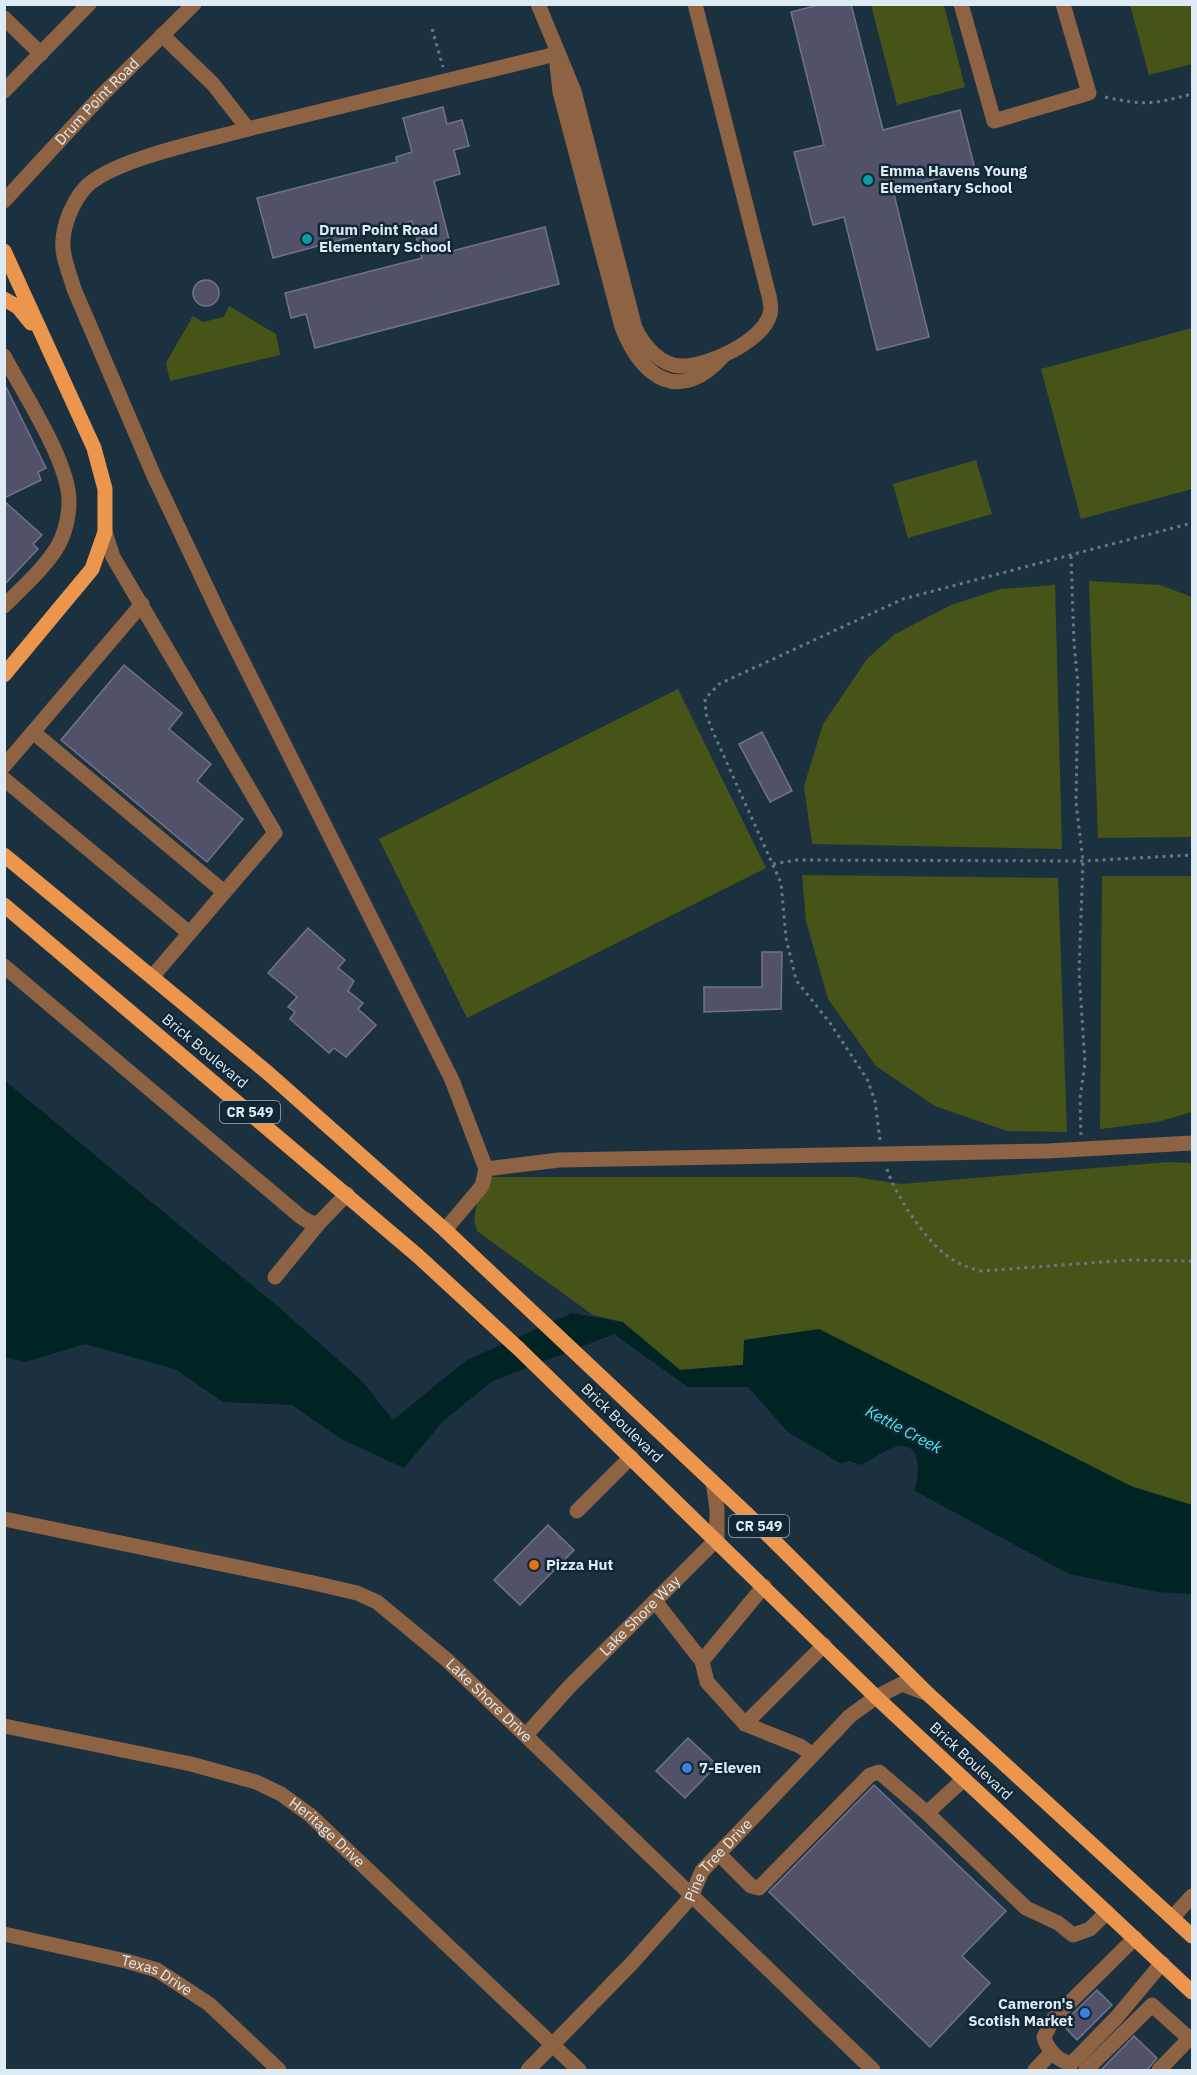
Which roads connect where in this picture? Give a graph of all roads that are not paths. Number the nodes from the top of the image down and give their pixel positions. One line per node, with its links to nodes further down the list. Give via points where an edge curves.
1 (90, 4): 9 (street)
2 (194, 4): 8 (street, Drum Point Road)
3 (538, 4): 10 (street)
4 (694, 4): 10 (street, via 771,313 750,340 725,354 709,372 688,380 666,381 650,372 631,350 621,327 614,271 560,92)
5 (961, 4): 6 (street, via 994,121 1089,93)
6 (1063, 4)
7 (4, 18): 9 (street)
8 (162, 35): 12 (street, via 213,84); 13 (street, Drum Point Road)
9 (41, 54): 11 (street)
10 (556, 54): 12 (street)
11 (4, 91)
12 (248, 129): 32 (street, via 109,170 84,188 70,211 62,240 65,258 74,289 154,476 452,1080)
13 (4, 201)
14 (4, 251): 16 (main road)
15 (4, 299): 16 (main road, via 18,307)
16 (42, 338): 18 (main road, via 94,448 105,489)
17 (4, 356): 20 (street, via 61,466 69,490 69,512 50,558)
18 (105, 532): 19 (street, via 113,557); 21 (main road, via 92,569)
19 (142, 604): 22 (street); 26 (street, via 275,833)
20 (4, 606)
21 (4, 675)
22 (33, 732): 23 (street); 26 (street)
23 (4, 766)
24 (4, 779): 28 (street)
25 (4, 855): 30 (main road, Brick Boulevard / CR 549)
26 (224, 892): 28 (street)
27 (6, 909): 33 (main road, Brick Boulevard / CR 549)
28 (188, 932): 30 (street)
29 (4, 966): 34 (street, via 301,1217)
30 (152, 977): 35 (main road, Brick Boulevard / CR 549)
31 (1192, 1143): 32 (street, via 1081,1149 559,1160)
32 (486, 1169): 35 (street, via 482,1186)
33 (347, 1194): 34 (street); 37 (main road, Brick Boulevard / CR 549, via 491,1323)
34 (319, 1223): 36 (street)
35 (445, 1230): 38 (main road, Brick Boulevard / CR 549)
36 (275, 1277)
37 (631, 1457): 39 (street); 41 (main road, Brick Boulevard / CR 549)
38 (713, 1482): 41 (street); 46 (main road, Brick Boulevard / CR 549)
39 (577, 1511)
40 (4, 1519): 50 (street, Lake Shore Drive, via 357,1593 377,1602 447,1660)
41 (717, 1539): 42 (main road, Brick Boulevard / CR 549); 43 (street, Lake Shore Way)
42 (764, 1586): 44 (main road, Brick Boulevard / CR 549); 45 (street)
43 (655, 1602): 45 (street); 50 (street, Lake Shore Way)
44 (824, 1644): 47 (main road, Brick Boulevard / CR 549); 48 (street)
45 (702, 1661): 48 (street, via 707,1682)
46 (928, 1694): 47 (street, Pine Tree Drive, via 902,1684); 58 (main road, Brick Boulevard / CR 549)
47 (876, 1697): 51 (street, Pine Tree Drive, via 850,1716); 52 (main road, Brick Boulevard / CR 549)
48 (745, 1724): 51 (street)
49 (4, 1726): 65 (street, Heritage Drive, via 191,1764 256,1782 281,1794 310,1815)
50 (526, 1735): 56 (street, Lake Shore Drive)
51 (813, 1755): 54 (street, Pine Tree Drive)
52 (964, 1779): 53 (street); 57 (main road, Brick Boulevard / CR 549)
53 (927, 1814): 54 (street, via 879,1772 870,1774 759,1888 750,1886); 57 (street, via 1026,1908 1073,1935 1090,1929)
54 (719, 1854): 56 (street, Pine Tree Drive, via 702,1870)
55 (1192, 1896): 58 (street)
56 (691, 1897): 65 (street, Pine Tree Drive); 70 (street, Lake Shore Drive)
57 (1107, 1912): 61 (main road, Brick Boulevard / CR 549)
58 (1173, 1917): 60 (main road, Brick Boulevard / CR 549)
59 (4, 1934): 67 (street, Texas Drive, via 157,1970 209,2004)
60 (1192, 1936)
61 (1135, 1938): 62 (main road, Brick Boulevard / CR 549); 66 (street, via 1053,2019 1044,2037)
62 (1162, 1964): 63 (main road, Brick Boulevard / CR 549); 66 (street, via 1072,2063)
63 (1192, 1992)
64 (1191, 2038): 72 (street, via 1152,2005); 73 (street)
65 (553, 2045): 68 (street, Pine Tree Drive); 69 (street, Heritage Drive)
66 (1052, 2052): 71 (street)
67 (279, 2070)
68 (528, 2070)
69 (579, 2070)
70 (873, 2070)
71 (1035, 2070)
72 (1086, 2070)
73 (1159, 2070)

